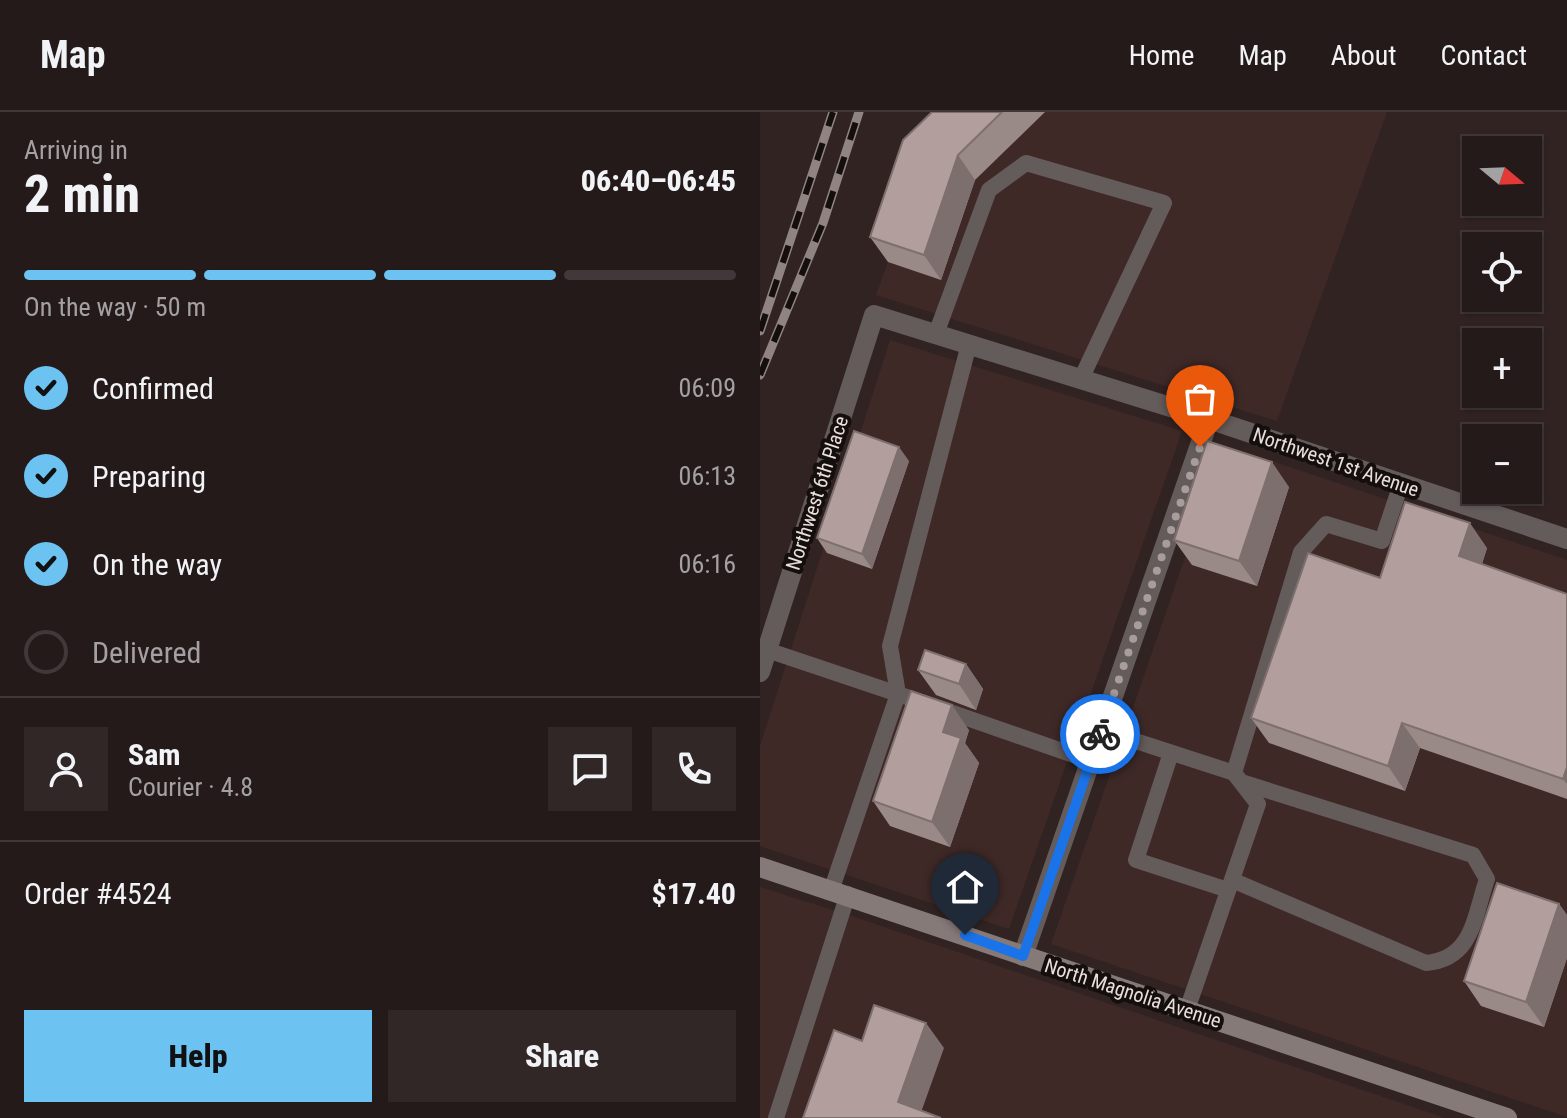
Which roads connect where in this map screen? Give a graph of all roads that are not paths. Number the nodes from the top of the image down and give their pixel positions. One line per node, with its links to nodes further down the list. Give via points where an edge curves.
1 (874, 315): 2 (street, Northwest 1st Avenue); 8 (street, Northwest 6th Place)
2 (936, 334): 3 (street, Northwest 1st Avenue); 4 (lane, via 989,190 1026,163 1164,203)
3 (969, 344): 4 (street, Northwest 1st Avenue); 10 (lane, via 890,646)
4 (1081, 379): 5 (street, Northwest 1st Avenue)
5 (1209, 419): 6 (street, Northwest 1st Avenue); 11 (street)
6 (1401, 484): 7 (street, Northwest 1st Avenue); 14 (lane, via 1382,541 1326,524 1301,552)
7 (1567, 539)
8 (767, 650): 9 (street, Northwest 6th Place); 10 (lane)
9 (760, 672)
10 (898, 694): 13 (lane); 17 (lane)
11 (1102, 730): 12 (lane); 13 (street)
12 (1171, 753): 14 (lane); 16 (lane, via 1136,860)
13 (1091, 761): 18 (street)
14 (1237, 778): 16 (lane, via 1258,804); 16 (lane, via 1473,855 1487,879 1464,947 1446,961 1426,963)
15 (760, 867): 17 (main road, North Magnolia Avenue)
16 (1230, 885): 19 (lane)
17 (840, 892): 18 (main road, North Magnolia Avenue); 20 (lane)
18 (1023, 956): 19 (main road, North Magnolia Avenue)
19 (1187, 1010): 21 (main road, North Magnolia Avenue)
20 (776, 1118)
21 (1507, 1118)

